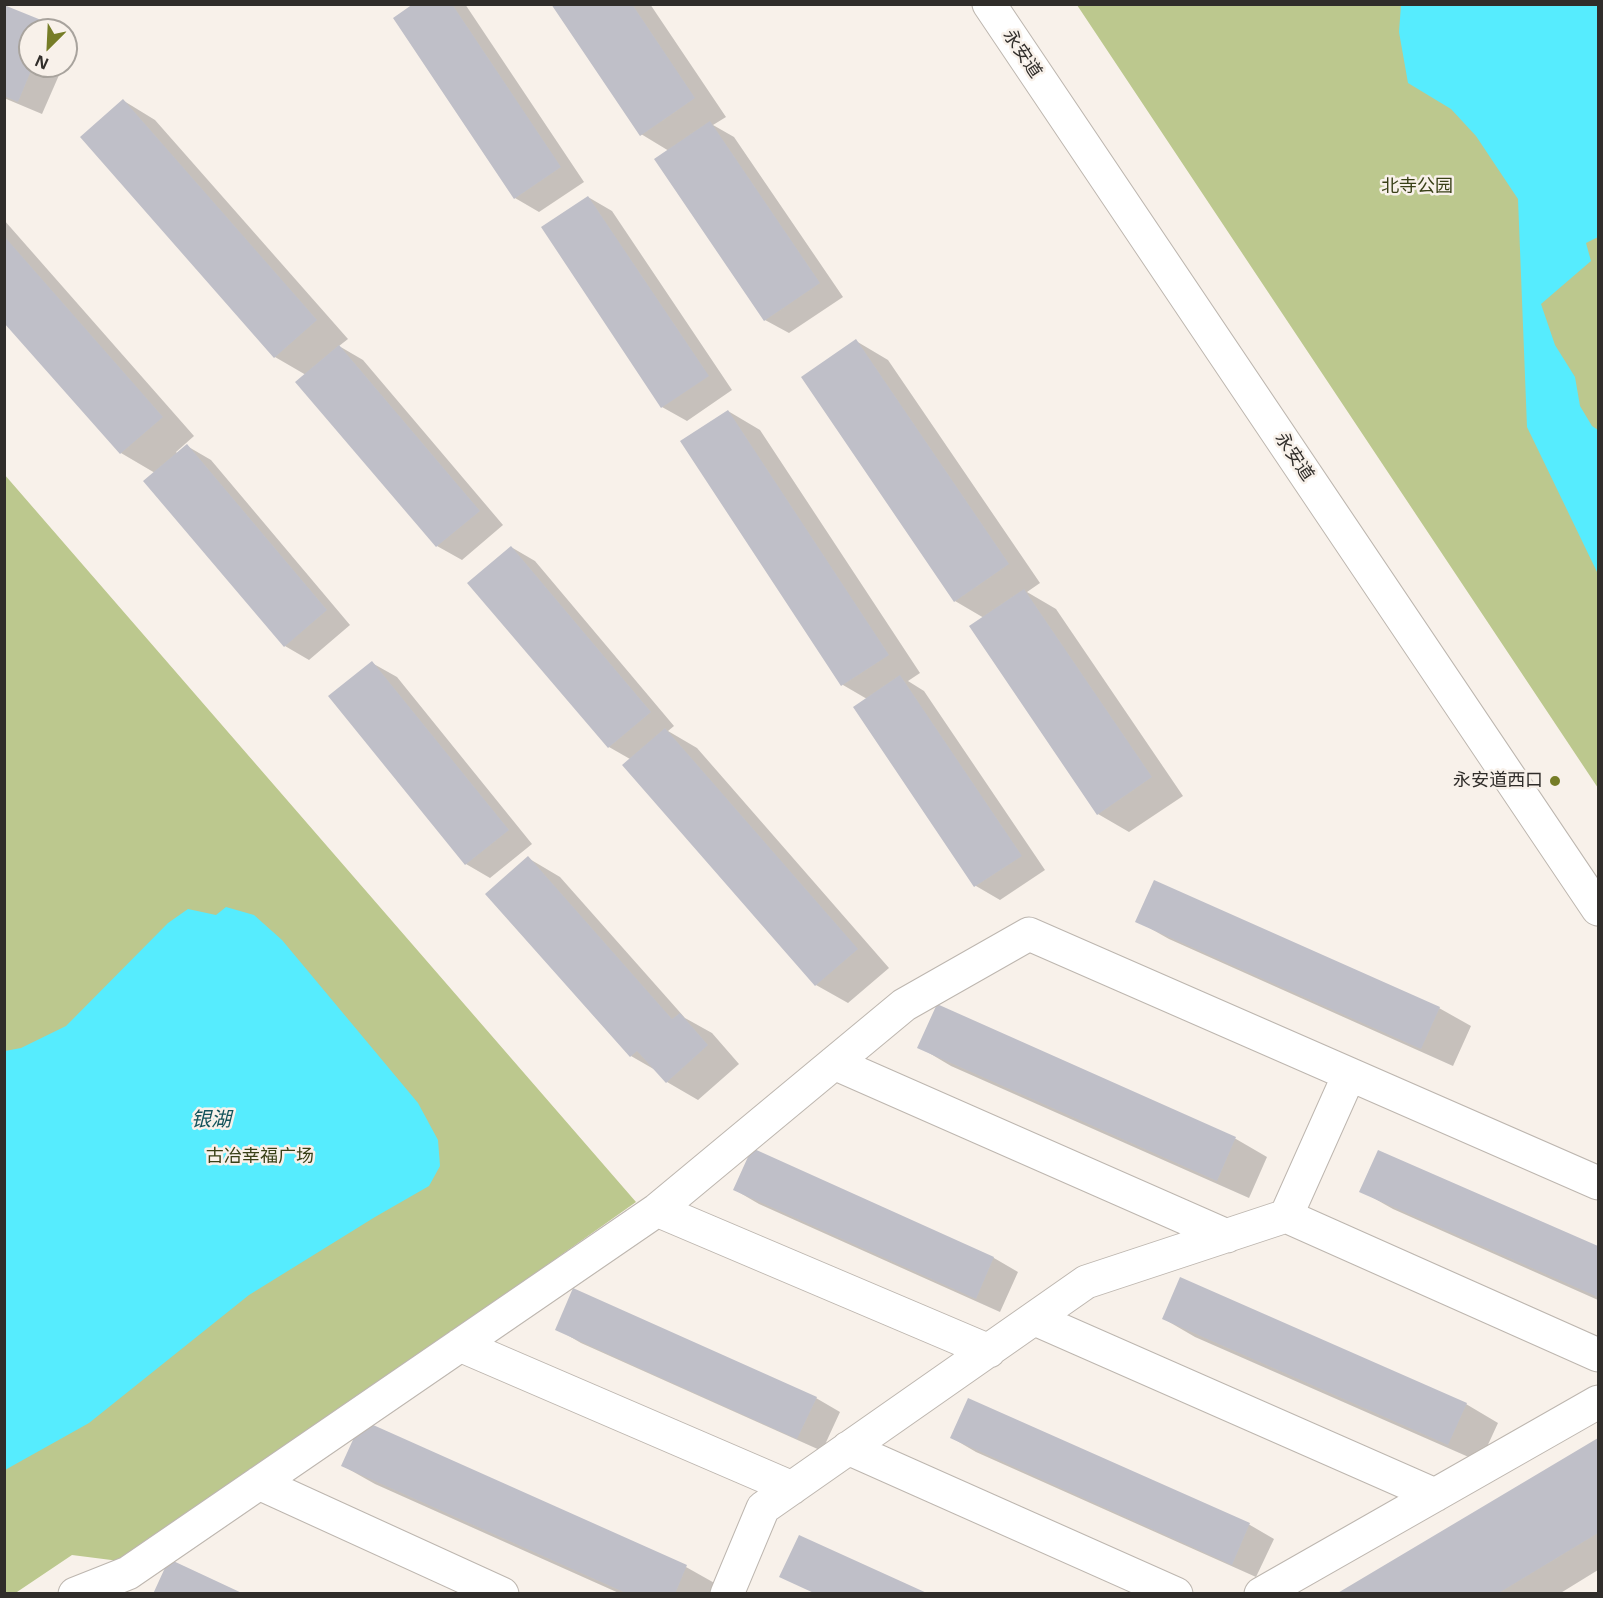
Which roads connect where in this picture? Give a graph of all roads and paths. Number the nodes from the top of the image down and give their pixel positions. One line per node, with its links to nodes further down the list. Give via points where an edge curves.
1 (989, 4): 2 (street, 永安道)
2 (1599, 909)
3 (834, 1063): 4 (street, via 904,1005 1029,934); 6 (street); 8 (street)
4 (1349, 1075): 5 (street); 7 (street)
5 (1599, 1183)
6 (657, 1210): 10 (street); 11 (street)
7 (1286, 1216): 8 (street); 12 (street)
8 (1227, 1236): 9 (street, via 1086,1282)
9 (1035, 1319): 11 (street); 17 (street)
10 (460, 1345): 15 (street); 16 (street)
11 (989, 1351): 14 (street)
12 (1599, 1355)
13 (1599, 1402): 17 (street)
14 (848, 1448): 16 (street); 21 (street)
15 (259, 1483): 18 (street, via 128,1573); 19 (street)
16 (792, 1488): 20 (street, via 763,1508)
17 (1435, 1494): 22 (street)
18 (75, 1593)
19 (502, 1593)
20 (727, 1593)
21 (1176, 1593)
22 (1261, 1593)

